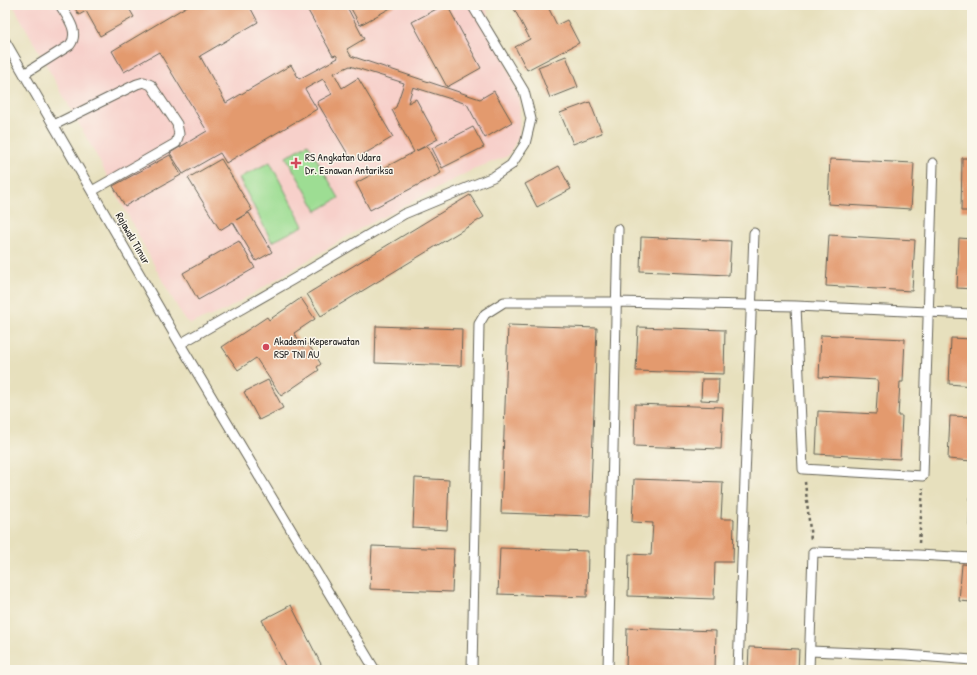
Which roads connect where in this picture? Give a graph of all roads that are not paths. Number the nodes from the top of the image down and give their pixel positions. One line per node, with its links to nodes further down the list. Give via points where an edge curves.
1 (60, 5): 4 (lane, via 74,31 73,42)
2 (472, 5): 15 (lane, via 524,91 531,119 525,144 511,165 493,177 404,214)
3 (5, 41): 4 (lane, Rajawali Timur)
4 (24, 74): 5 (lane, Rajawali Timur)
5 (54, 125): 7 (lane, Rajawali Timur); 7 (lane, via 144,82 151,85 177,124 179,134 176,143)
6 (933, 163): 13 (lane)
7 (92, 191): 15 (lane, Rajawali Timur)
8 (618, 229): 10 (lane)
9 (754, 233): 11 (lane)
10 (616, 302): 11 (lane); 20 (lane, via 504,302 485,314 479,324); 21 (lane)
11 (752, 305): 12 (lane); 22 (lane)
12 (796, 306): 13 (lane); 13 (lane, via 803,469 923,476)
13 (928, 311): 14 (lane)
14 (972, 314)
15 (180, 344): 19 (lane, Rajawali Timur)
16 (972, 558): 17 (lane, via 812,552)
17 (810, 651): 18 (lane); 23 (lane)
18 (972, 660)
19 (376, 670)
20 (472, 670)
21 (608, 670)
22 (738, 670)
23 (809, 670)

